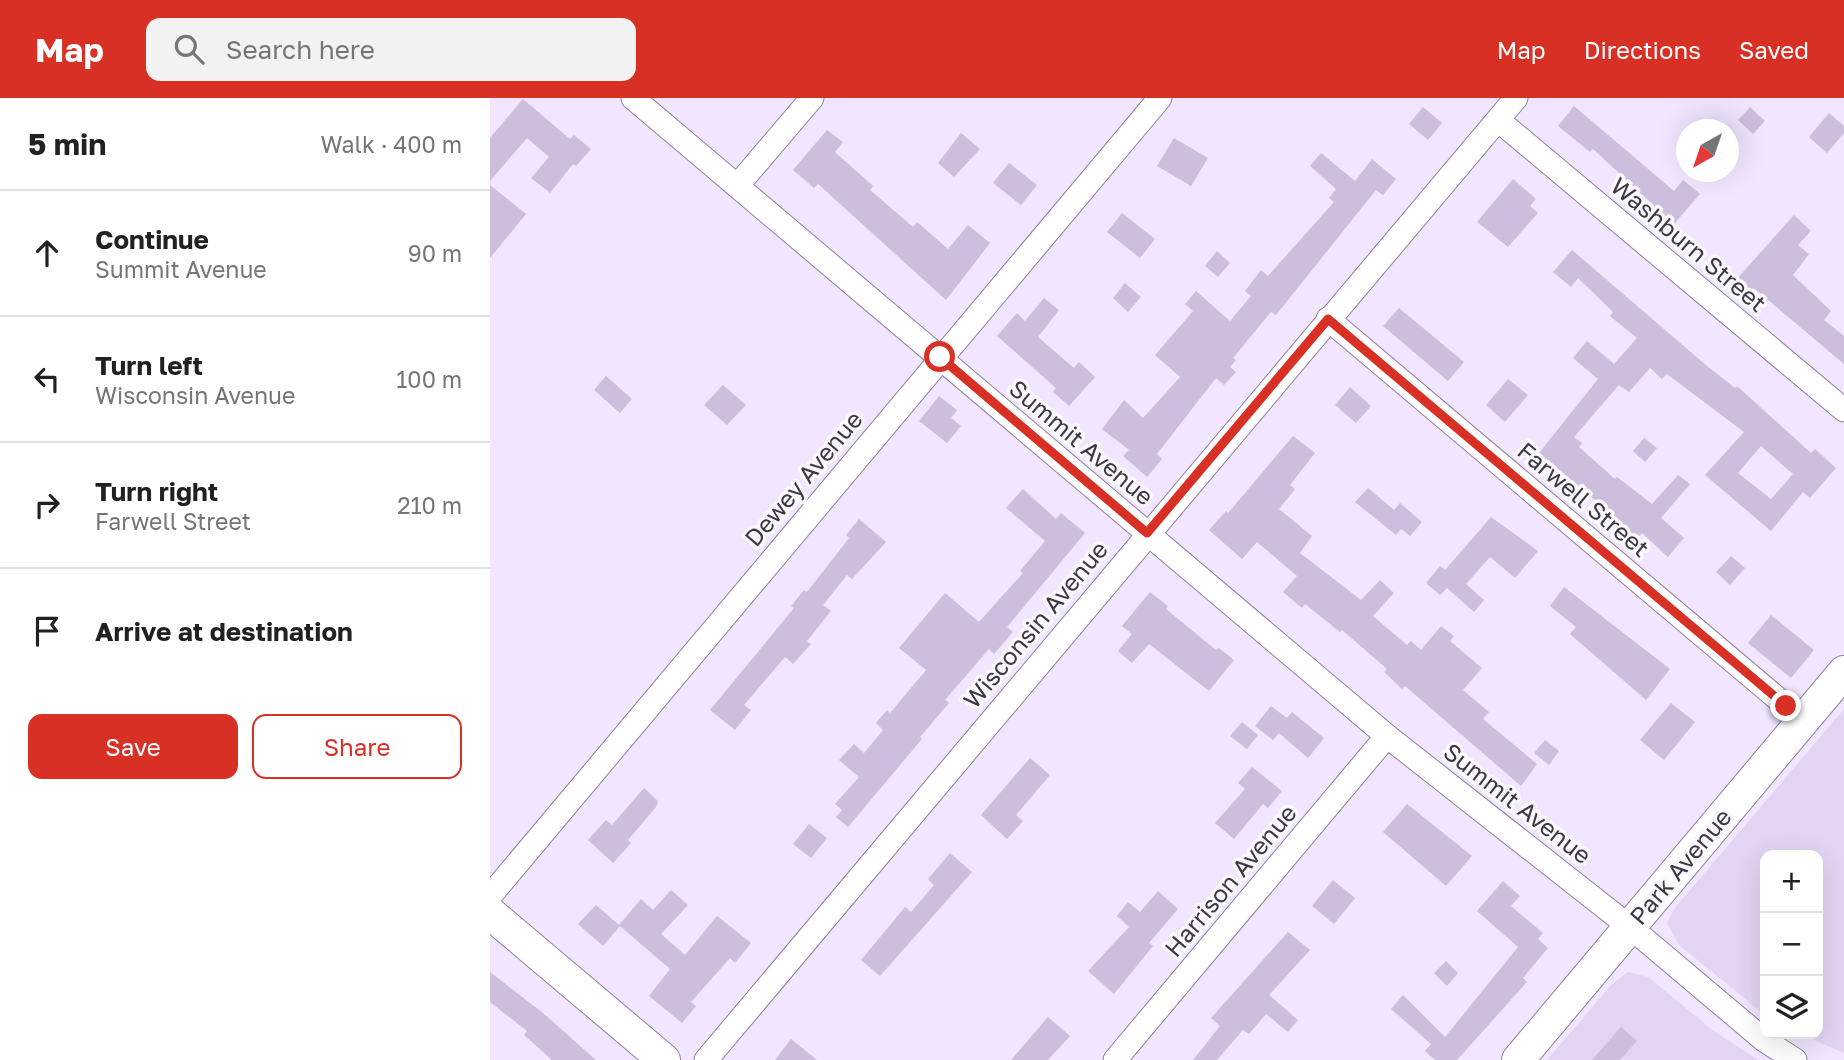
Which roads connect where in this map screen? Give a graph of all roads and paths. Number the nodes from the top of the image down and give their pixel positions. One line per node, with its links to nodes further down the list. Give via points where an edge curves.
1 (633, 98): 6 (street, Summit Avenue)
2 (812, 98): 6 (street)
3 (1160, 98): 8 (street, Dewey Avenue)
4 (1516, 98): 5 (street, Wisconsin Avenue)
5 (1498, 120): 7 (street, Wisconsin Avenue); 9 (street, Washburn Street)
6 (737, 186): 8 (street, Summit Avenue)
7 (1328, 319): 10 (street, Wisconsin Avenue); 12 (street, Farwell Street)
8 (940, 357): 10 (street, Summit Avenue); 14 (street, Dewey Avenue)
9 (1844, 410)
10 (1147, 533): 13 (street, Summit Avenue); 18 (street, Wisconsin Avenue)
11 (1844, 672): 12 (street, Park Avenue)
12 (1804, 721): 16 (street, Park Avenue)
13 (1387, 736): 16 (street, Summit Avenue); 19 (street, Harrison Avenue)
14 (490, 896)
15 (490, 913): 17 (street)
16 (1630, 927): 20 (street, Park Avenue); 21 (street, Summit Avenue, via 1764,1040)
17 (664, 1060)
18 (706, 1060)
19 (1115, 1060)
20 (1518, 1060)
21 (1795, 1060)

